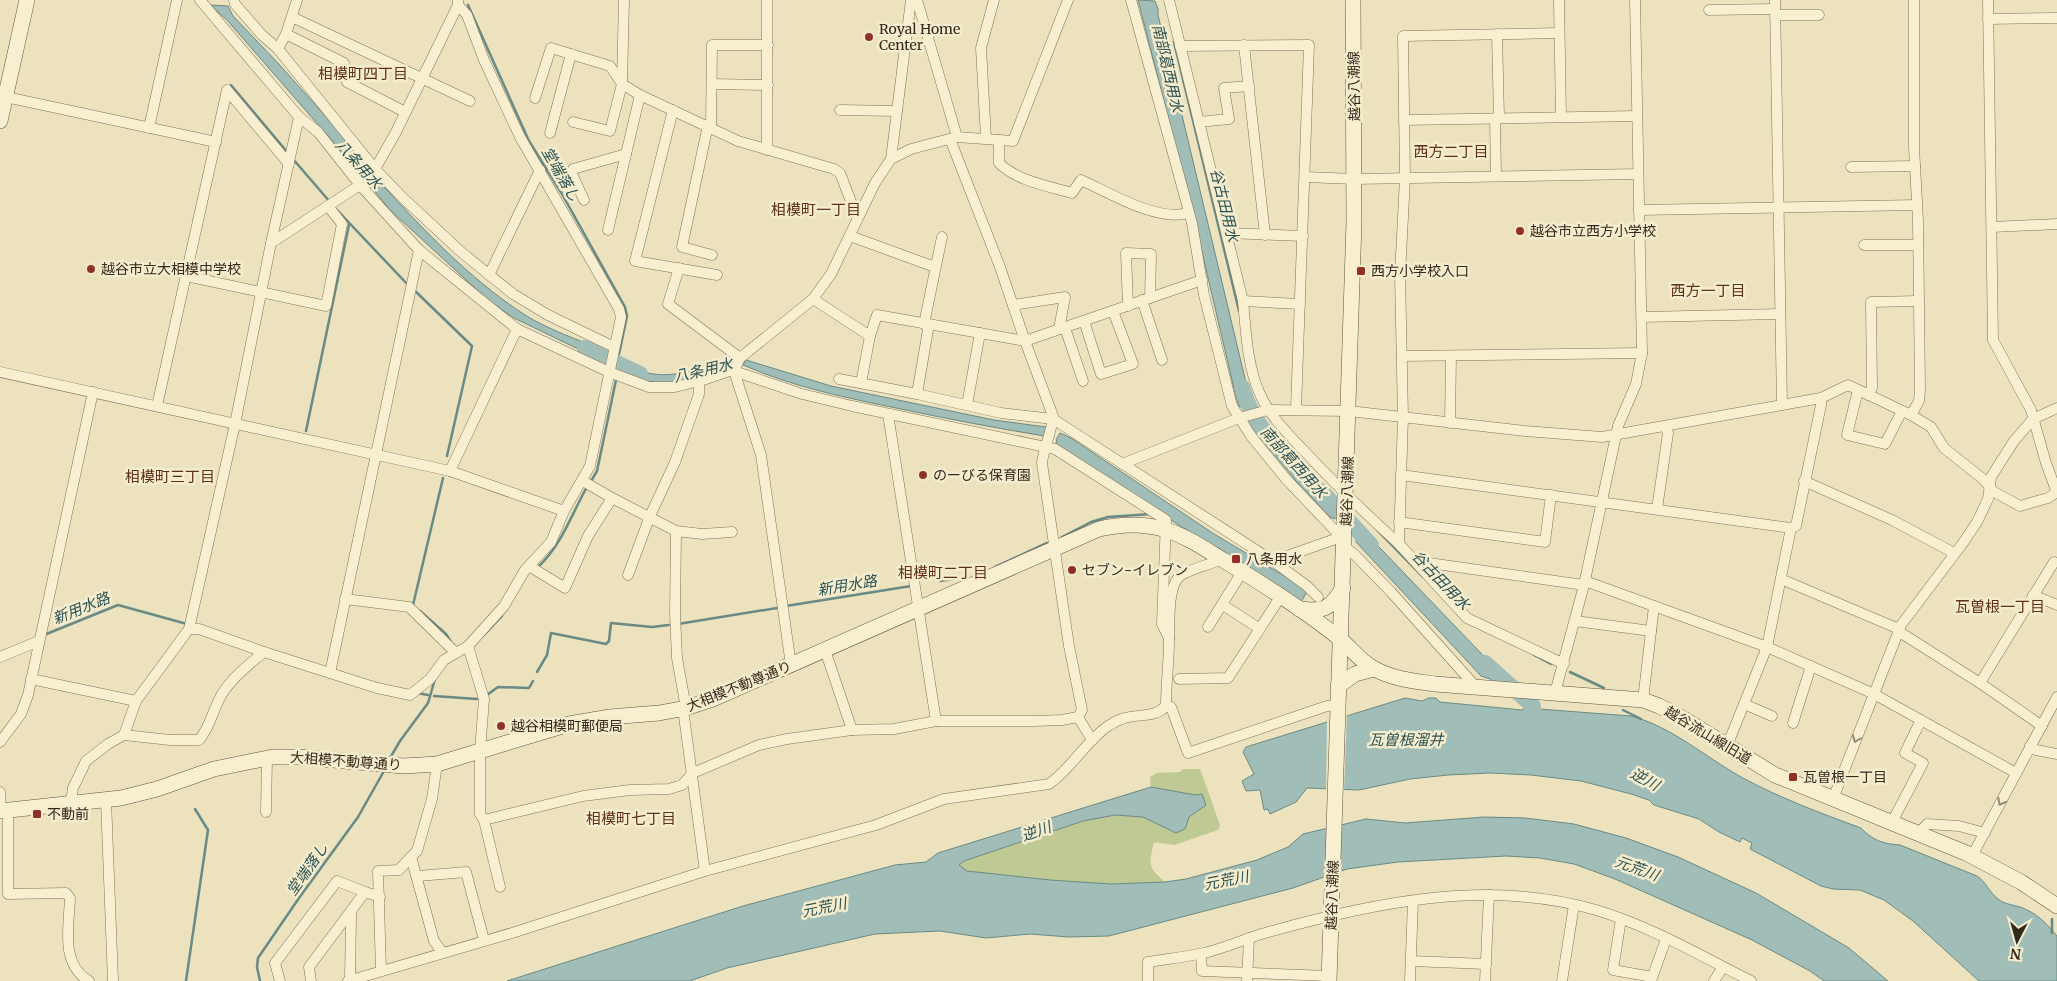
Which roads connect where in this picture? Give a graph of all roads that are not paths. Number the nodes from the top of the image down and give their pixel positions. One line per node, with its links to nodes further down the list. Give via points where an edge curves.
1 (27, 0): 42 (street)
2 (177, 0): 58 (street)
3 (200, 0): 50 (street)
4 (234, 0): 32 (street, via 262,35)
5 (297, 0): 23 (street)
6 (624, 0): 37 (street)
7 (767, 0): 29 (street)
8 (911, 0): 47 (street)
9 (917, 0): 60 (street)
10 (994, 0): 61 (street, via 981,48)
11 (1068, 0): 62 (street, via 1013,140)
12 (1131, 0): 83 (street)
13 (1169, 0): 31 (street)
14 (1353, 0): 76 (street, 越谷八潮線)
15 (1559, 0): 26 (street)
16 (1636, 0): 49 (street)
17 (1914, 0): 68 (street)
18 (1988, 0): 25 (street)
19 (458, 2): 35 (street); 71 (street, via 467,14 504,106)
20 (1775, 8): 21 (street); 22 (street); 81 (street)
21 (1709, 10)
22 (1819, 15)
23 (292, 17): 27 (street); 35 (street)
24 (2057, 18): 25 (street)
25 (1988, 19): 86 (street)
26 (1559, 33): 28 (street); 51 (street)
27 (286, 34): 32 (street); 34 (street)
28 (1497, 34): 52 (street); 53 (street, via 1403,36)
29 (768, 45): 38 (street, via 712,45); 39 (street)
30 (1244, 45): 31 (street); 40 (street); 74 (street, via 1309,45)
31 (1180, 46): 56 (street)
32 (278, 49): 70 (street)
33 (571, 54): 37 (street, via 610,66); 43 (street, via 550,48); 59 (street)
34 (344, 63)
35 (420, 79): 44 (street); 48 (street)
36 (347, 82): 48 (street)
37 (622, 84): 41 (street); 55 (street, via 610,131)
38 (712, 84): 39 (street); 57 (street)
39 (768, 85): 64 (street)
40 (1249, 86): 56 (street, via 1224,88 1229,119); 89 (street)
41 (640, 95): 45 (street); 65 (street)
42 (6, 97): 54 (street); 58 (street)
43 (535, 98)
44 (470, 101)
45 (673, 110): 57 (street); 99 (street, via 635,261)
46 (840, 110): 47 (street)
47 (897, 111): 66 (street)
48 (405, 112): 70 (street)
49 (1638, 116): 51 (street); 72 (street)
50 (299, 117): 67 (street); 77 (street, via 318,132)
51 (1561, 117): 52 (street)
52 (1497, 118): 53 (street); 73 (street)
53 (1404, 120): 75 (street)
54 (0, 122)
55 (573, 122)
56 (1199, 122): 88 (street)
57 (709, 126): 64 (street, via 738,141); 97 (street, via 682,247)
58 (150, 128): 63 (street)
59 (550, 133)
60 (954, 138): 61 (street); 66 (street, via 911,149); 109 (street)
61 (986, 138): 62 (street)
62 (999, 140): 83 (street, via 999,163 1008,172 1072,193 1081,180 1159,214)
63 (216, 142): 67 (street, via 227,90); 102 (street)
64 (767, 150): 84 (street, via 840,173)
65 (626, 154): 78 (street, via 573,169 572,174); 87 (street)
66 (891, 159): 84 (street, via 874,182)
67 (289, 164): 93 (street)
68 (1915, 166): 69 (street); 79 (street)
69 (1851, 167)
70 (374, 170): 77 (street); 100 (street)
71 (540, 170): 100 (street); 122 (street, via 619,309 621,317)
72 (1638, 174): 73 (street); 82 (street)
73 (1496, 176): 75 (street)
74 (1305, 177): 76 (street); 91 (street)
75 (1405, 178): 76 (street); 124 (street, via 1400,275)
76 (1355, 179): 146 (street, 越谷八潮線)
77 (362, 184): 80 (street); 96 (street)
78 (584, 200)
79 (1917, 205): 81 (street); 95 (street)
80 (328, 206): 93 (street); 104 (street, via 342,224 326,306)
81 (1778, 207): 82 (street); 113 (street)
82 (1639, 210): 114 (street)
83 (1188, 214): 103 (street)
84 (857, 217): 90 (street)
85 (2057, 224): 86 (street)
86 (1992, 227): 151 (street, via 1993,340 2027,401)
87 (608, 230)
88 (1227, 233): 89 (street); 108 (street)
89 (1265, 234): 91 (street)
90 (850, 236): 98 (street); 106 (street, via 831,274)
91 (1303, 236): 110 (street)
92 (942, 237): 98 (street)
93 (271, 243): 104 (street)
94 (1864, 245): 95 (street)
95 (1918, 246): 107 (street)
96 (418, 250): 118 (street); 158 (street)
97 (712, 255)
98 (936, 267): 116 (street)
99 (679, 268): 101 (street); 126 (street, via 668,304)
100 (489, 275): 122 (street, via 513,294)
101 (716, 275)
102 (186, 276): 104 (street); 142 (street)
103 (1202, 280): 105 (street); 150 (street, via 1232,406)
104 (262, 293): 154 (street)
105 (1146, 299): 111 (street); 111 (street, via 1151,254 1126,253); 127 (street)
106 (813, 300): 120 (street); 126 (street)
107 (1919, 301): 138 (street, via 1871,302 1872,388); 147 (street, via 1919,401)
108 (1243, 302): 110 (street); 145 (street, via 1250,362)
109 (1013, 304): 117 (street, via 1065,297); 121 (street)
110 (1300, 304): 144 (street)
111 (1128, 306): 112 (street)
112 (1113, 311): 115 (street); 115 (street, via 1133,364 1101,374)
113 (1780, 314): 114 (street); 141 (street)
114 (1642, 317): 123 (street)
115 (1084, 321): 117 (street)
116 (927, 324): 119 (street); 120 (street, via 877,316); 137 (street)
117 (1062, 328): 121 (street); 132 (street)
118 (518, 329): 128 (street); 160 (street)
119 (980, 333): 121 (street); 140 (street)
120 (870, 336): 134 (street)
121 (1025, 341): 152 (street, via 1054,416)
122 (613, 351): 128 (street)
123 (1642, 353): 125 (street); 156 (street, via 1636,384)
124 (1402, 356): 125 (street); 149 (street)
125 (1451, 356): 153 (street)
126 (740, 358): 129 (street)
127 (1162, 360)
128 (609, 369): 133 (street, via 649,388); 162 (street, via 590,466)
129 (735, 371): 133 (street); 148 (street, via 802,394); 217 (street, via 761,455)
130 (0, 372): 136 (street)
131 (839, 378): 134 (street)
132 (1083, 381)
133 (699, 382): 172 (street, via 699,394 675,462)
134 (861, 383): 137 (street)
135 (1858, 390): 138 (street); 139 (street, via 1848,386); 147 (street, via 1847,435 1885,444)
136 (93, 392): 142 (street); 209 (street)
137 (917, 394): 140 (street)
138 (1868, 395): 147 (street)
139 (1820, 398): 141 (street); 163 (street)
140 (967, 405): 152 (street)
141 (1782, 405): 155 (street)
142 (157, 406): 154 (street)
143 (2057, 408): 151 (street)
144 (1296, 409): 145 (street); 146 (street)
145 (1268, 410): 150 (street); 167 (street)
146 (1349, 412): 149 (street); 167 (street, 越谷八潮線)
147 (1906, 413): 164 (street, via 1930,427 1944,448 1984,479)
148 (888, 414): 157 (street); 199 (street)
149 (1403, 417): 153 (street); 161 (street)
150 (1239, 418): 159 (street); 178 (street, via 1286,479)
151 (2033, 419): 164 (street, via 2014,441 1991,477); 165 (street)
152 (1053, 423): 157 (street); 159 (street)
153 (1450, 423): 156 (street, via 1602,437)
154 (235, 424): 158 (street); 203 (street)
155 (1666, 426): 156 (street); 170 (street, via 1668,433)
156 (1616, 435): 169 (street)
157 (1044, 445): 176 (street, via 1055,448 1166,520); 180 (street, via 1042,463)
158 (375, 454): 160 (street); 195 (street)
159 (1122, 464): 184 (street)
160 (450, 471): 171 (street)
161 (1401, 475): 166 (street); 173 (street)
162 (584, 481): 168 (street); 171 (street)
163 (1804, 481): 174 (street, via 1796,526); 181 (street, via 1892,520)
164 (1989, 487): 165 (street, via 2020,506); 181 (street, via 1988,498 1977,522)
165 (2057, 492)
166 (1551, 495): 169 (street); 173 (street, via 1545,542)
167 (1346, 496): 178 (street, 越谷八潮線); 179 (street)
168 (612, 498): 172 (street); 186 (street, via 588,536 565,588)
169 (1602, 502): 170 (street); 190 (street)
170 (1657, 509): 174 (street)
171 (564, 511): 186 (street, via 551,542)
172 (650, 516): 175 (street); 188 (street)
173 (1399, 522): 179 (street)
174 (1791, 528): 189 (street)
175 (676, 530): 177 (street, via 702,534); 233 (street, via 676,640)
176 (1167, 530): 180 (street, 大相模不動尊通り, via 1116,525); 182 (street, 大相模不動尊通り); 207 (street, via 1162,624)
177 (732, 532)
178 (1344, 542): 184 (street); 191 (street, 越谷八潮線); 225 (street)
179 (1399, 544): 183 (street)
180 (1055, 547): 199 (street, 大相模不動尊通り); 236 (street, via 1082,710)
181 (1954, 553): 205 (street)
182 (1221, 559): 187 (street, 大相模不動尊通り); 207 (street, via 1177,578 1168,617)
183 (1415, 561): 190 (street); 216 (street, via 1467,618)
184 (1273, 562): 194 (street)
185 (2054, 562): 192 (street)
186 (529, 566): 210 (street, via 504,606)
187 (1242, 572): 193 (street, 大相模不動尊通り); 196 (street)
188 (628, 575)
189 (1781, 579): 205 (street); 211 (street)
190 (1584, 583): 198 (street); 201 (street)
191 (1343, 588): 200 (street, via 1334,602 1322,610); 208 (street, 越谷八潮線)
192 (2033, 594): 197 (street); 223 (street)
193 (1281, 596): 200 (street, 大相模不動尊通り); 204 (street)
194 (1318, 596)
195 (345, 599): 214 (street, via 409,607); 220 (street)
196 (1223, 605): 202 (street); 204 (street)
197 (2057, 605)
198 (1654, 606): 206 (street); 211 (street)
199 (919, 607): 212 (street, 大相模不動尊通り); 238 (street)
200 (1299, 609): 208 (street, 大相模不動尊通り)
201 (1575, 621): 206 (street); 216 (street)
202 (1208, 627)
203 (189, 628): 213 (street); 230 (street)
204 (1260, 629): 222 (street, via 1228,678)
205 (1899, 630): 223 (street); 227 (street)
206 (1651, 632): 229 (street)
207 (1169, 638): 232 (street)
208 (1340, 639): 219 (street, 越谷流山線旧道, via 1362,662); 224 (street, 越谷八潮線)
209 (39, 641): 215 (street); 221 (street)
210 (468, 646): 214 (street); 247 (street, via 484,700)
211 (1767, 647): 218 (street); 231 (street)
212 (825, 650): 217 (street, 大相模不動尊通り); 241 (street)
213 (264, 652): 220 (street); 242 (street, via 223,693 199,740)
214 (456, 653): 220 (street, via 444,660 430,679 410,695)
215 (0, 657)
216 (1564, 664): 226 (street)
217 (791, 665): 233 (street, 大相模不動尊通り)
218 (1812, 666): 227 (street); 239 (street)
219 (1374, 669): 224 (street, via 1355,674); 225 (street, 越谷流山線旧道, via 1407,680)
220 (330, 672)
221 (31, 679): 230 (street); 244 (street, via 21,714)
222 (1179, 679)
223 (1980, 683): 240 (street)
224 (1338, 686): 234 (street, 越谷八潮線)
225 (1477, 688): 226 (street, 越谷流山線旧道)
226 (1555, 693): 229 (street, 越谷流山線旧道)
227 (1874, 694): 237 (street); 254 (street, one-way to 254)
228 (2057, 697): 240 (street)
229 (1643, 700): 245 (street, 越谷流山線旧道, via 1672,712)
230 (136, 701): 242 (street)
231 (1744, 704): 235 (street); 245 (street)
232 (1166, 706): 234 (street, via 1171,707 1188,753 1327,706); 243 (street, via 1157,714 1122,718)
233 (685, 708): 247 (street, 大相模不動尊通り, via 569,724); 252 (street)
234 (1338, 708): 274 (street, 越谷八潮線)
235 (1772, 716)
236 (1078, 717): 238 (street, via 1034,721); 243 (street)
237 (1921, 720): 251 (street); 260 (street, via 1905,753 1923,763)
238 (936, 721): 241 (street, via 894,729)
239 (1793, 723)
240 (2042, 726): 246 (street)
241 (852, 730): 252 (street, via 759,745)
242 (124, 736): 256 (street, via 86,761 73,788)
243 (1092, 740): 265 (street, via 1062,776 1049,784 944,799 858,830)
244 (0, 742)
245 (1727, 746): 254 (street, 越谷流山線旧道, via 1775,775)
246 (2030, 746): 248 (street); 251 (street)
247 (480, 751): 250 (street, 大相模不動尊通り); 259 (street, via 480,814)
248 (2057, 754)
249 (267, 758): 250 (street, 大相模不動尊通り, via 298,757 390,765); 255 (street, 大相模不動尊通り, via 214,769 157,789); 258 (street)
250 (437, 764): 264 (street, via 432,799 417,851)
251 (2016, 773): 262 (street, one-way to 262)
252 (692, 774): 259 (street, via 682,785 669,789 583,796); 265 (street)
253 (0, 792): 257 (street)
254 (1833, 799): 260 (street, 越谷流山線旧道)
255 (106, 800): 256 (street, 大相模不動尊通り); 292 (street)
256 (71, 803): 257 (street, 大相模不動尊通り)
257 (3, 811): 291 (street, via 8,894 66,893 70,898 69,952 73,965)
258 (266, 812)
259 (484, 820): 267 (street)
260 (1892, 822): 261 (street, 越谷流山線旧道)
261 (1919, 833): 262 (street, via 1927,824 1959,826); 263 (street, 越谷流山線旧道)
262 (1984, 833): 263 (street)
263 (1972, 856): 273 (street, 越谷流山線旧道)
264 (411, 857): 266 (street); 270 (street, via 399,870 378,871)
265 (704, 871): 279 (street)
266 (418, 876): 279 (street, via 466,872); 280 (street)
267 (500, 887)
268 (365, 892): 270 (street); 275 (street); 293 (street, via 337,881 276,963)
269 (1488, 895): 271 (street); 272 (street, via 1532,896); 285 (street)
270 (380, 897): 287 (street)
271 (1413, 901): 274 (street); 284 (street)
272 (1574, 905): 276 (street); 299 (street)
273 (2057, 906)
274 (1331, 911): 277 (street); 289 (street, 越谷八潮線)
275 (351, 914): 294 (street, via 309,968); 295 (street)
276 (1621, 919): 278 (street); 290 (street, via 1613,970)
277 (1249, 938): 282 (street); 288 (street)
278 (1666, 939): 286 (street); 290 (street)
279 (484, 940): 281 (street)
280 (434, 941): 281 (street); 283 (street)
281 (442, 953): 283 (street)
282 (1201, 954): 288 (street, via 1202,971); 296 (street, via 1148,962)
283 (432, 956): 287 (street)
284 (1411, 961): 285 (street); 297 (street)
285 (1486, 964): 298 (street)
286 (1723, 967): 300 (street); 301 (street)
287 (381, 971): 295 (street)
288 (1247, 977): 289 (street)
289 (1329, 979)
290 (1652, 979)
291 (90, 981)
292 (113, 981)
293 (280, 981)
294 (311, 981)
295 (349, 981)
296 (1148, 981)
297 (1410, 981)
298 (1485, 981)
299 (1562, 981)
300 (1714, 981)
301 (1751, 981)

